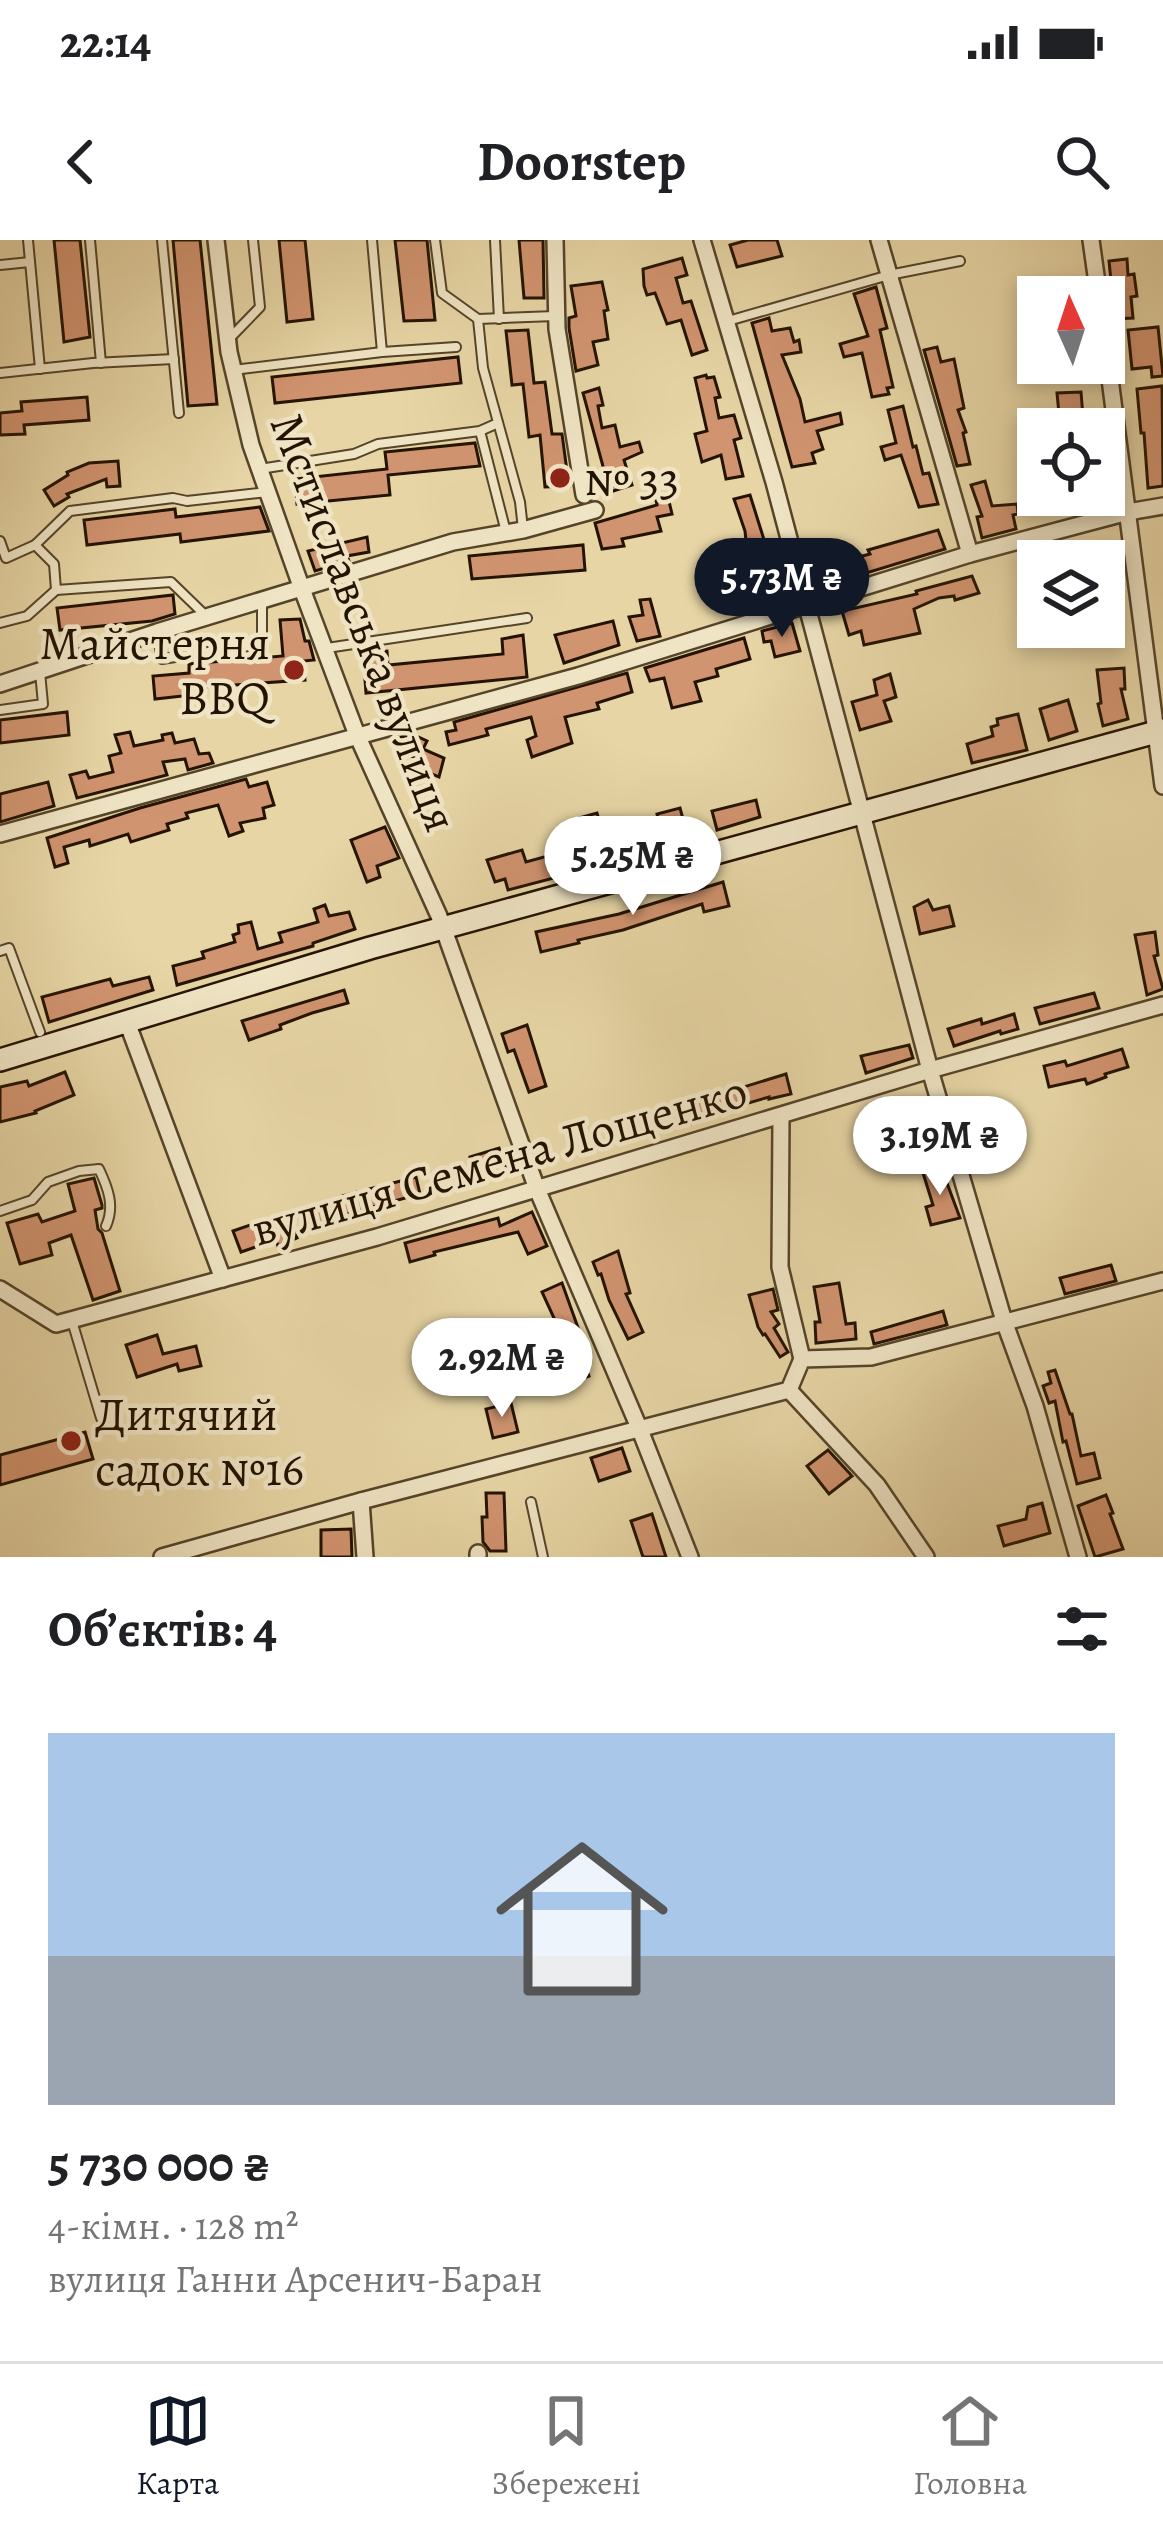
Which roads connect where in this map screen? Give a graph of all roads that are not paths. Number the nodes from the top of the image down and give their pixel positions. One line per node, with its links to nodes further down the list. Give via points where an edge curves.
1 (28, 240): 14 (lane)
2 (90, 240): 26 (lane)
3 (162, 240): 25 (lane)
4 (216, 240): 22 (street, Мстиславська вулиця)
5 (253, 240): 22 (lane, via 260,307)
6 (372, 240): 24 (lane)
7 (435, 240): 19 (lane, via 442,293)
8 (495, 240): 20 (lane)
9 (555, 240): 18 (street)
10 (702, 240): 21 (street)
11 (879, 240): 16 (street)
12 (1091, 240): 17 (street)
13 (960, 261): 16 (lane)
14 (30, 262): 15 (lane); 27 (lane)
15 (0, 265)
16 (890, 274): 21 (lane); 41 (street)
17 (1096, 276)
18 (557, 315): 20 (lane); 38 (street, via 589,503)
19 (478, 319): 20 (lane); 32 (lane)
20 (499, 319)
21 (726, 321): 46 (street)
22 (228, 340): 28 (street, Мстиславська вулиця)
23 (456, 347): 24 (lane)
24 (382, 352): 28 (lane)
25 (174, 359): 26 (lane); 31 (lane)
26 (101, 363): 27 (lane)
27 (40, 369): 29 (lane)
28 (233, 370): 34 (street, Мстиславська вулиця)
29 (0, 373)
30 (1111, 384): 37 (street)
31 (179, 413)
32 (498, 423): 33 (lane); 38 (lane, via 520,502)
33 (480, 431): 34 (lane); 38 (lane)
34 (260, 469): 35 (street, Мстиславська вулиця)
35 (268, 492): 40 (lane, via 70,511); 43 (street, Мстиславська вулиця)
36 (1163, 506): 37 (street)
37 (1128, 512): 41 (street); 55 (street)
38 (515, 532): 43 (street, via 453,542)
39 (0, 541): 42 (lane)
40 (35, 545): 42 (lane); 44 (lane, via 54,564)
41 (970, 554): 46 (street)
42 (3, 561)
43 (302, 589): 45 (street); 51 (street, Мстиславська вулиця)
44 (56, 590): 47 (lane, via 171,582); 49 (lane, via 27,616)
45 (262, 600): 47 (street); 50 (lane, via 262,644 161,659)
46 (806, 603): 56 (street); 58 (street)
47 (207, 616): 50 (street)
48 (527, 618): 51 (lane)
49 (0, 623)
50 (157, 632): 52 (street)
51 (324, 648): 56 (street, Мстиславська вулиця)
52 (40, 670): 53 (street); 54 (lane, via 43,704)
53 (0, 684)
54 (0, 710)
55 (1160, 730): 57 (street); 58 (main road)
56 (357, 735): 59 (street); 60 (street, Мстиславська вулиця)
57 (1163, 786)
58 (862, 813): 60 (main road); 66 (street)
59 (0, 834)
60 (444, 928): 63 (main road); 68 (street, Мстиславська вулиця)
61 (0, 951): 64 (lane, via 9,948)
62 (1163, 1005): 66 (street, вулиця Семена Лощенко)
63 (127, 1022): 65 (main road); 71 (street)
64 (40, 1032)
65 (0, 1060)
66 (929, 1070): 67 (street, вулиця Семена Лощенко); 75 (street)
67 (781, 1117): 68 (street, вулиця Семена Лощенко); 76 (street, via 780,1267)
68 (538, 1189): 71 (street, вулиця Семена Лощенко); 79 (street, Мстиславська вулиця)
69 (0, 1210): 70 (lane, via 32,1200 48,1182 99,1169 110,1202)
70 (106, 1226)
71 (223, 1280): 74 (street, вулиця Семена Лощенко)
72 (1163, 1281): 75 (street)
73 (0, 1289): 74 (street, via 56,1324)
74 (72, 1319): 78 (lane)
75 (1004, 1321): 76 (street, via 871,1357); 87 (street)
76 (802, 1359): 77 (street)
77 (790, 1390): 79 (street); 86 (street, via 877,1485)
78 (101, 1418)
79 (640, 1430): 80 (street); 85 (street, Мстиславська вулиця)
80 (361, 1501): 82 (street); 83 (street)
81 (531, 1502): 84 (lane)
82 (162, 1557)
83 (364, 1557)
84 (543, 1557)
85 (690, 1557)
86 (926, 1557)
87 (1078, 1557)

